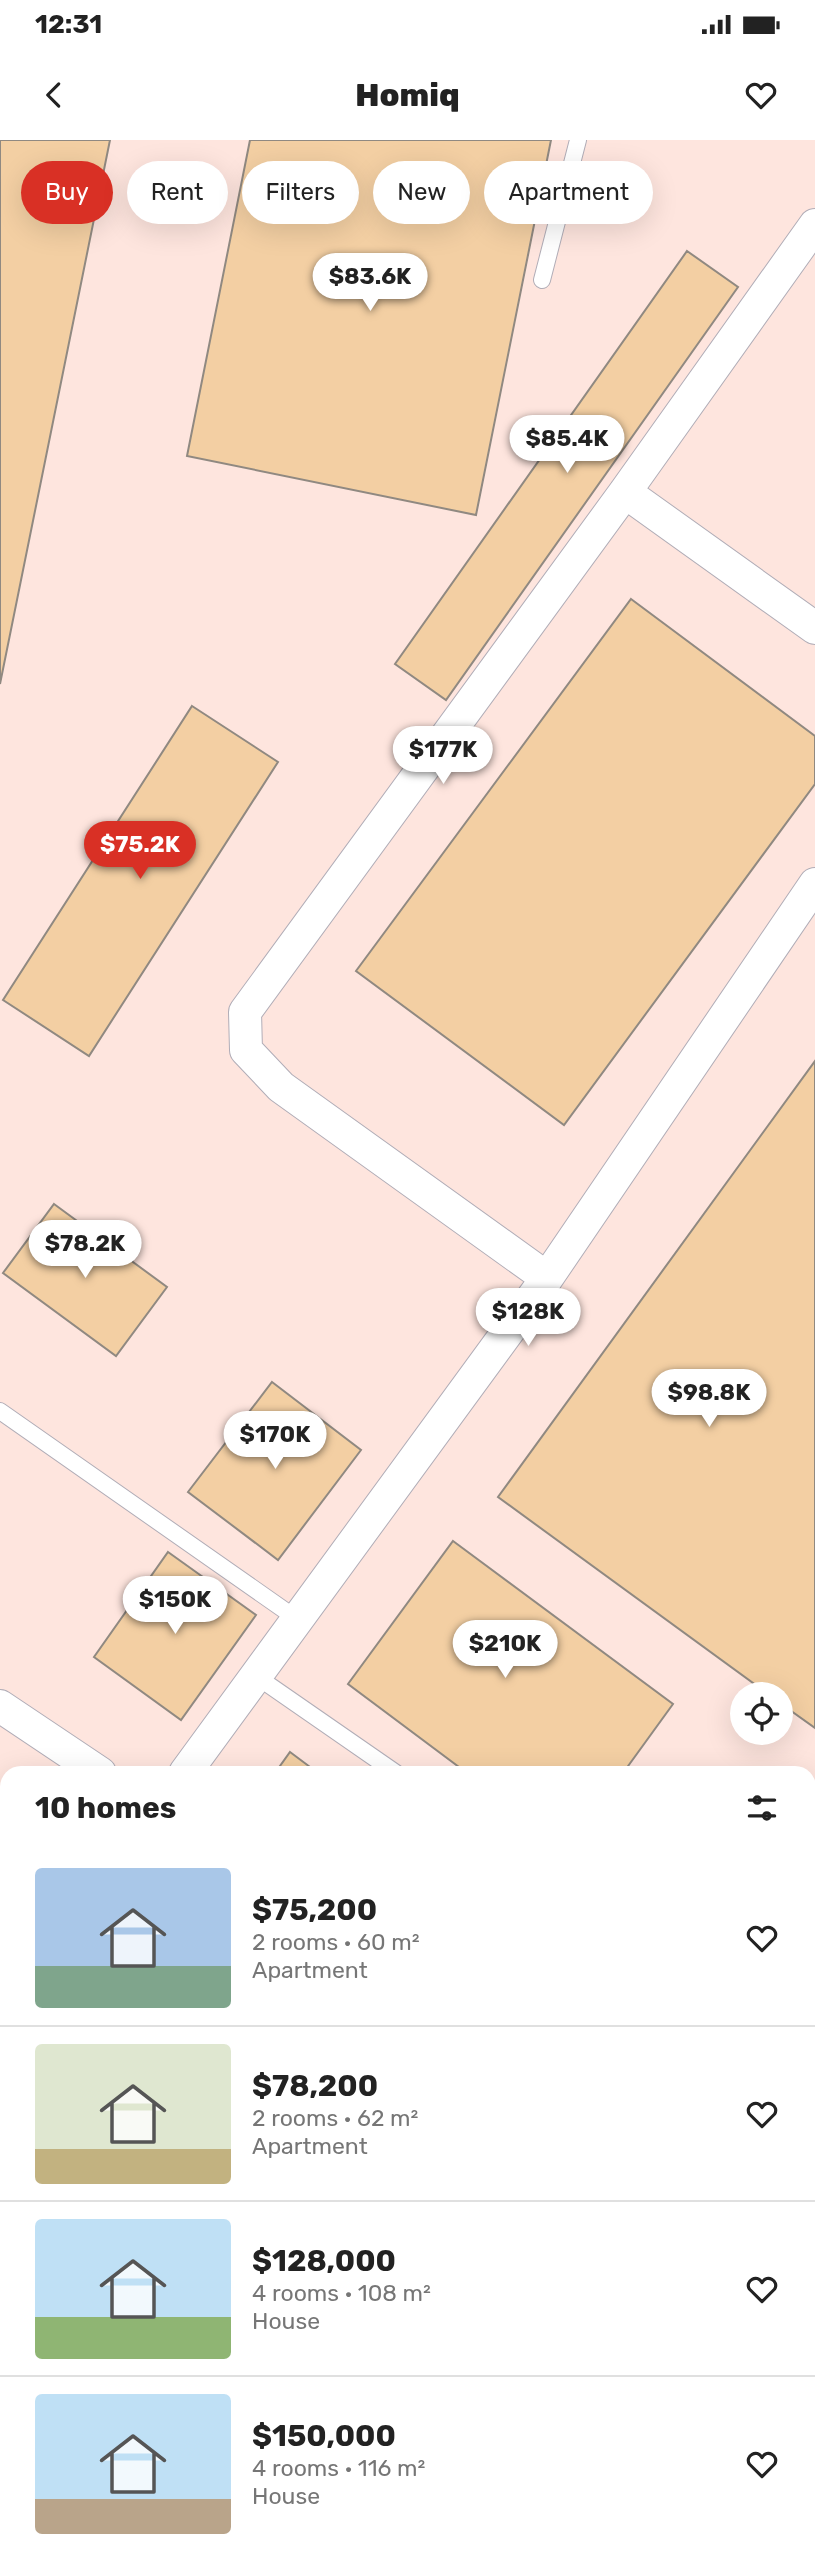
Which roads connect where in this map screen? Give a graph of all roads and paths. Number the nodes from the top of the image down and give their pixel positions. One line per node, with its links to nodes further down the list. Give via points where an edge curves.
1 (579, 140): 3 (lane)
2 (810, 244): 4 (street)
3 (542, 280)
4 (625, 492): 5 (street); 7 (street, via 245,1012 246,1049 281,1087)
5 (815, 628)
6 (815, 884): 7 (street)
7 (547, 1278): 9 (street)
8 (0, 1411): 9 (lane)
9 (298, 1619): 10 (street)
10 (256, 1676): 13 (street); 14 (lane)
11 (0, 1706): 12 (street)
12 (90, 1766)
13 (190, 1766)
14 (386, 1766)

